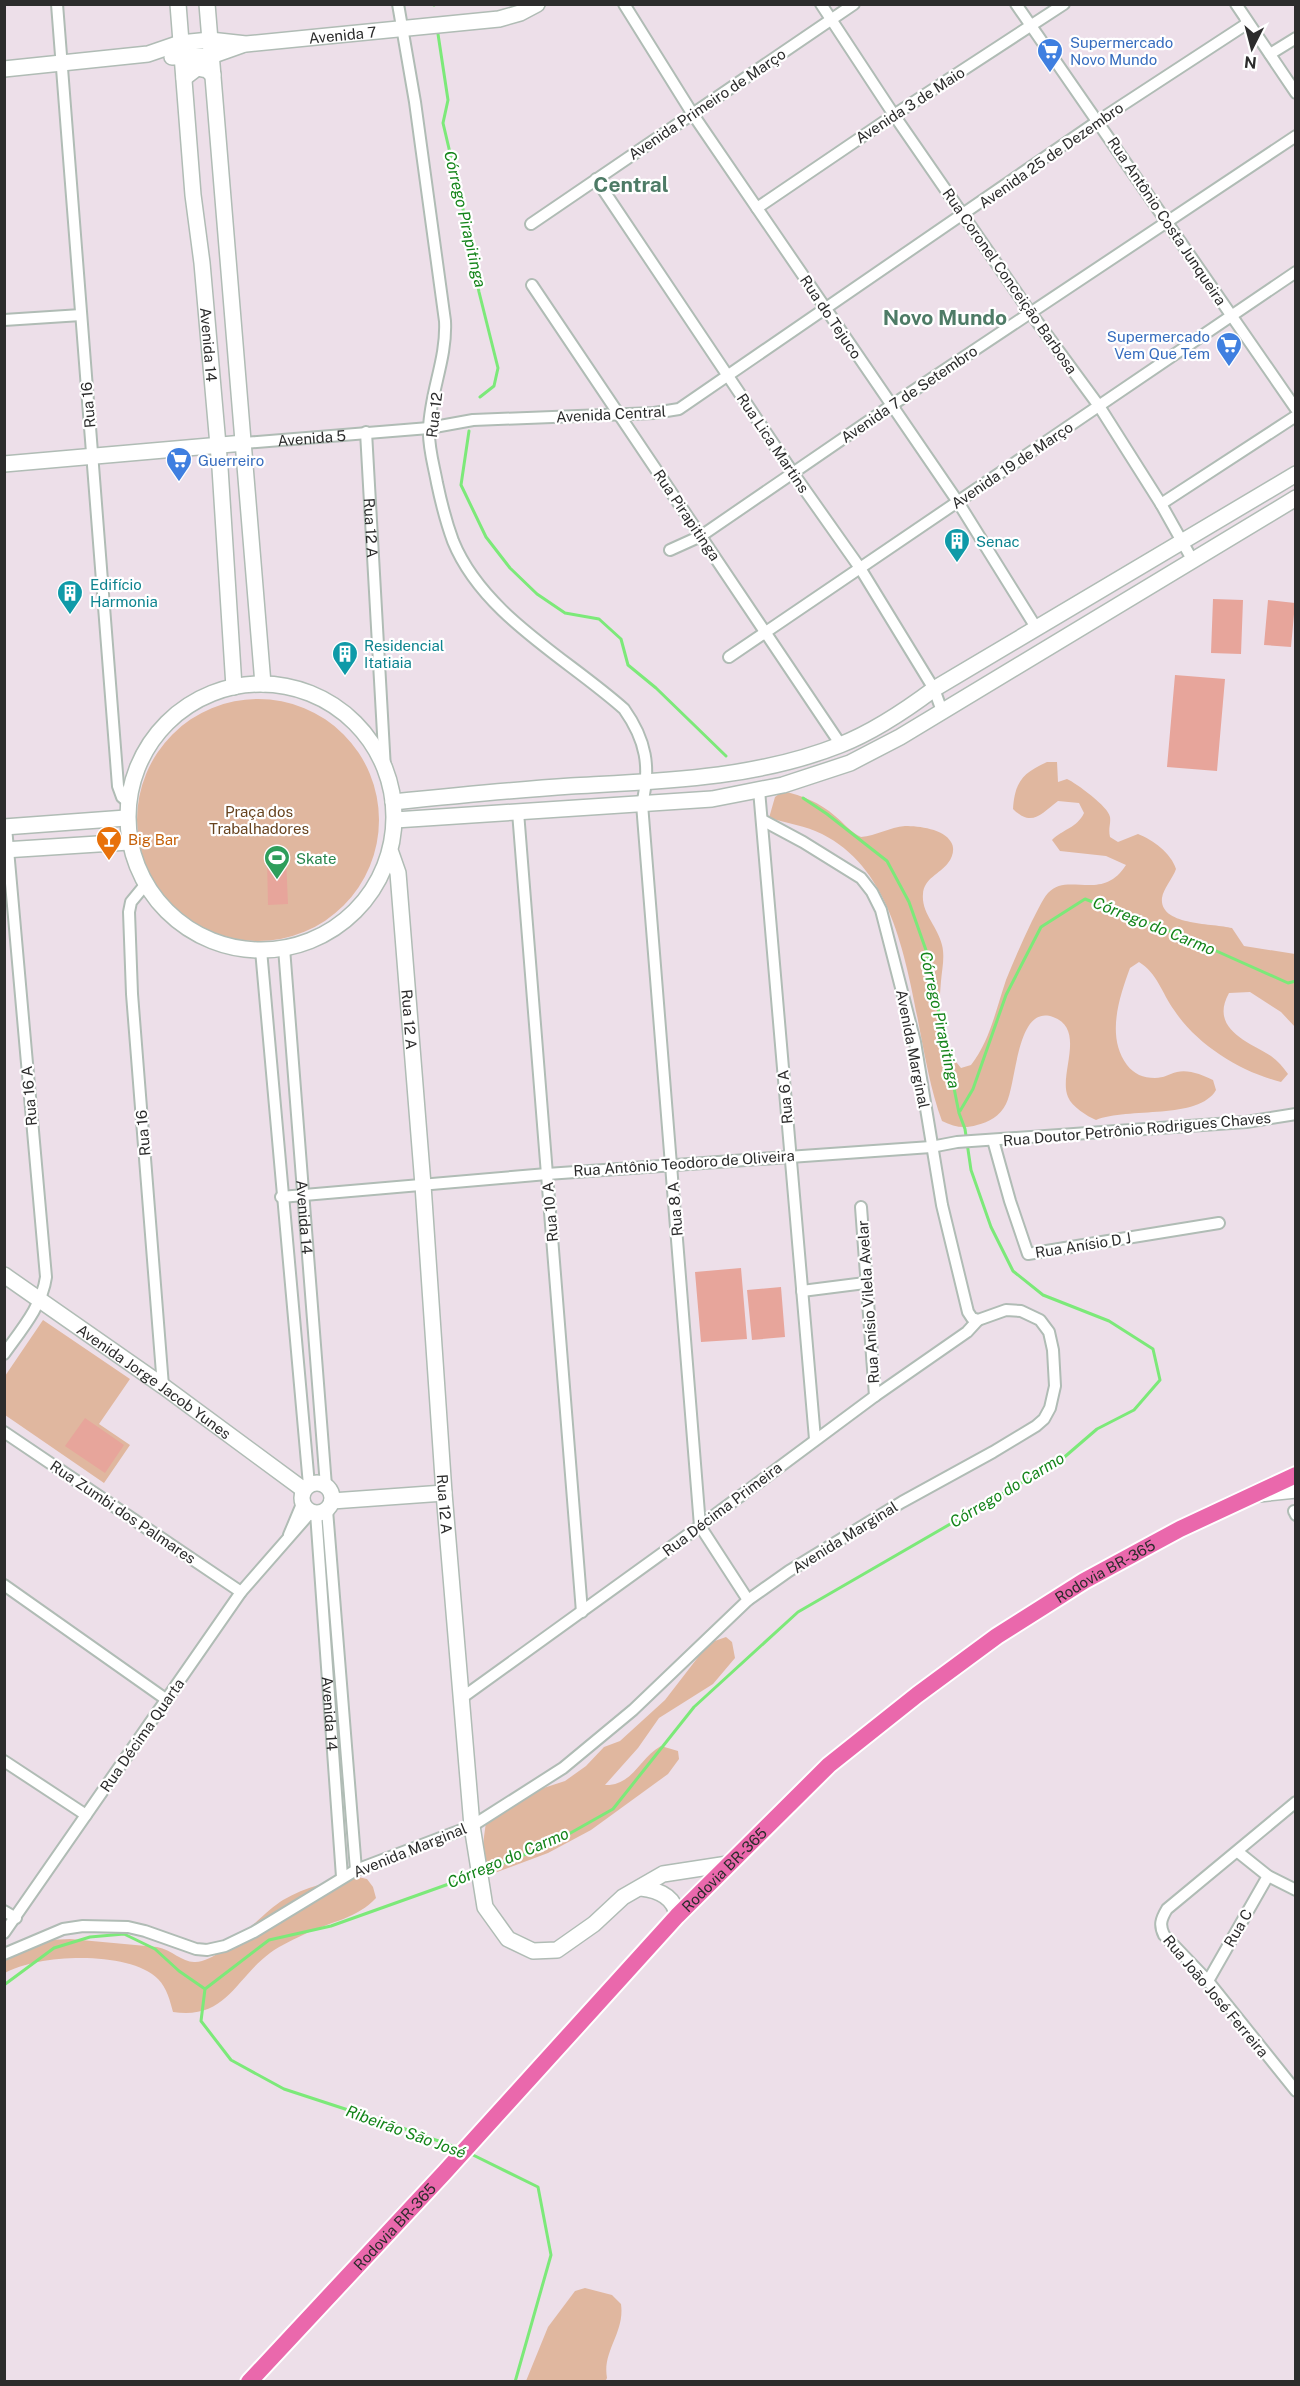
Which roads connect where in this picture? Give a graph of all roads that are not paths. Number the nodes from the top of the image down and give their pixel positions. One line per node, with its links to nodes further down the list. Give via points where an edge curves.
1 (57, 4): 22 (street, Rua 16)
2 (398, 4): 15 (street, Rua 12)
3 (537, 4): 15 (main road, Avenida 7, via 520,14 499,19)
4 (624, 4): 27 (street, Rua do Tejuco)
5 (821, 4): 12 (street, Rua Coronel Conceição Barbosa)
6 (854, 4): 12 (street, Avenida Primeiro de Março)
7 (1016, 4): 14 (street, Rua Antônio Costa Junqueira)
8 (1064, 4): 14 (street, Avenida 3 de Maio)
9 (1236, 4): 13 (street)
10 (207, 10): 11 (main road, via 204,25 197,30 186,27); 17 (main road, Avenida 14)
11 (179, 12): 19 (main road, Avenida 14)
12 (831, 21): 27 (street, Avenida Primeiro de Março); 28 (street, Rua Coronel Conceição Barbosa)
13 (1248, 23): 20 (street); 29 (street, Avenida 25 de Dezembro)
14 (1031, 27): 28 (street, Avenida 3 de Maio); 29 (street, Rua Antônio Costa Junqueira)
15 (402, 30): 18 (main road, Avenida 7); 54 (street, Rua 12, via 445,321 446,340)
16 (1296, 38): 20 (street)
17 (210, 40): 18 (main road, Avenida 7); 19 (main road, Avenida 7); 21 (main road, Avenida 14)
18 (246, 44): 21 (main road, Avenida 7)
19 (181, 51): 21 (main road, Avenida 7); 22 (main road, Avenida 7); 25 (main road, Avenida 14)
20 (1270, 54): 26 (street)
21 (211, 56): 24 (main road, Avenida 14)
22 (62, 63): 23 (main road, Avenida 7); 44 (street, Rua 16)
23 (4, 69)
24 (213, 75): 25 (main road, via 197,68); 37 (main road, Avenida 14)
25 (184, 78): 36 (main road, Avenida 14)
26 (1296, 93)
27 (692, 113): 31 (street, Avenida Primeiro de Março); 32 (street, Rua do Tejuco)
28 (894, 114): 32 (street, Avenida 3 de Maio); 33 (street, Rua Coronel Conceição Barbosa)
29 (1098, 121): 33 (street, Avenida 25 de Dezembro); 34 (street, Rua Antônio Costa Junqueira)
30 (1296, 136): 34 (street, Avenida 7 de Setembro)
31 (596, 179): 35 (street, Avenida Primeiro de Março); 47 (street, Rua Lica Martins)
32 (757, 208): 42 (street, Rua do Tejuco)
33 (964, 215): 42 (street, Avenida 25 de Dezembro); 43 (street, Rua Coronel Conceição Barbosa)
34 (1168, 222): 43 (street, Avenida 7 de Setembro); 45 (street, Rua Antônio Costa Junqueira)
35 (531, 224)
36 (200, 236): 37 (main road, via 214,243); 39 (main road, Avenida 14)
37 (227, 237): 38 (main road, Avenida 14)
38 (228, 261): 39 (main road, via 214,255); 56 (main road, Avenida 14)
39 (202, 263): 57 (main road, Avenida 14)
40 (1296, 272): 45 (street, Avenida 19 de Março)
41 (532, 285): 51 (street, Rua Pirapitinga)
42 (824, 308): 47 (street, Avenida Central); 48 (street, Rua do Tejuco)
43 (1030, 312): 48 (street, Avenida 7 de Setembro); 49 (street, Rua Coronel Conceição Barbosa)
44 (81, 315): 46 (street); 58 (street, Rua 16)
45 (1232, 316): 49 (street, Avenida 19 de Março); 50 (street, Rua Antônio Costa Junqueira)
46 (4, 320)
47 (727, 374): 51 (street, Avenida Central, via 679,409); 60 (street, Rua Lica Martins)
48 (892, 405): 60 (street, Avenida 7 de Setembro); 63 (street, Rua do Tejuco)
49 (1099, 406): 63 (street, Avenida 19 de Março); 64 (street, Rua Coronel Conceição Barbosa)
50 (1296, 409)
51 (619, 414): 53 (street, Avenida Central); 65 (street, Rua Pirapitinga)
52 (1296, 416): 64 (street)
53 (473, 420): 54 (street, Avenida 5)
54 (429, 428): 55 (street, Avenida 5); 79 (street, Rua 12, via 440,500 464,561 507,615 624,709 643,742 647,757)
55 (366, 432): 56 (street, Avenida 5); 78 (street, Rua 12 A)
56 (244, 443): 57 (main road, Avenida 5); 73 (main road, Avenida 14)
57 (218, 445): 58 (main road, Avenida 5); 74 (main road, Avenida 14)
58 (92, 457): 59 (main road, Avenida 5); 81 (street, Rua 16, via 118,786)
59 (4, 464)
60 (793, 473): 65 (street, Avenida 7 de Setembro); 69 (street, Rua Lica Martins)
61 (1296, 474): 66 (main road)
62 (1296, 498): 68 (main road)
63 (958, 502): 69 (street, Avenida 19 de Março); 70 (street, Rua do Tejuco)
64 (1161, 504): 66 (street, Rua Coronel Conceição Barbosa)
65 (701, 536): 67 (street, Avenida 7 de Setembro); 71 (street, Rua Pirapitinga)
66 (1183, 542): 68 (street, Rua Coronel Conceição Barbosa); 70 (main road)
67 (670, 550)
68 (1193, 561): 76 (main road)
69 (860, 568): 71 (street, Avenida 19 de Março); 75 (street, Rua Lica Martins)
70 (1037, 629): 75 (main road)
71 (766, 632): 72 (street, Avenida 19 de Março); 77 (street, Rua Pirapitinga)
72 (729, 657)
73 (263, 684): 74 (main road); 78 (main road, via 300,692 337,708 366,735)
74 (234, 687): 81 (main road, via 199,699 169,720 146,748 131,782)
75 (934, 689): 76 (street, Rua Lica Martins); 77 (main road)
76 (942, 711): 80 (main road, via 850,763)
77 (841, 745): 79 (main road, via 772,766)
78 (385, 769): 82 (main road)
79 (644, 783): 82 (main road); 83 (street, Rua 12)
80 (759, 790): 83 (main road, via 712,799); 87 (street, Rua 6 A)
81 (128, 802): 85 (main road)
82 (393, 802): 86 (main road)
83 (642, 804): 84 (main road); 100 (street, Rua 8 A)
84 (518, 812): 86 (main road); 101 (street, Rua 10 A)
85 (126, 818): 88 (main road); 89 (main road)
86 (395, 820): 91 (main road)
87 (762, 820): 98 (street, Avenida Marginal, via 861,878 872,892 881,910 915,1042); 99 (street, Rua 6 A)
88 (5, 827): 90 (street, Rua 16 A)
89 (129, 842): 90 (main road); 92 (main road)
90 (6, 850): 110 (street, Rua 16 A, via 46,1277)
91 (391, 853): 93 (main road, via 375,886 353,914 321,936); 102 (main road, Rua 12 A, via 398,873)
92 (145, 885): 94 (main road, via 185,926 216,942); 113 (street, Rua 16, via 130,902 132,994)
93 (284, 948): 94 (main road); 103 (street, Avenida 14)
94 (261, 950): 104 (street, Avenida 14)
95 (1296, 1114): 96 (street, Rua Doutor Petrônio Rodrigues Chaves, via 1246,1122)
96 (993, 1140): 97 (street, Rua Doutor Petrônio Rodrigues Chaves); 106 (street, Rua Anísio D J, via 1028,1254)
97 (978, 1142): 98 (street, Rua Antônio Teodoro de Oliveira)
98 (931, 1147): 99 (street, Rua Antônio Teodoro de Oliveira); 111 (street, Avenida Marginal, via 963,1294 968,1312)
99 (790, 1155): 100 (street, Rua Antônio Teodoro de Oliveira); 109 (street, Rua 6 A)
100 (671, 1165): 101 (street, Rua Antônio Teodoro de Oliveira); 123 (street, Rua 8 A)
101 (547, 1174): 102 (street, Rua Antônio Teodoro de Oliveira); 127 (street, Rua 10 A)
102 (423, 1185): 103 (street, Rua Antônio Teodoro de Oliveira); 120 (main road, Rua 12 A)
103 (303, 1195): 104 (street, Rua Antônio Teodoro de Oliveira); 118 (street, Avenida 14)
104 (282, 1197): 122 (street, Avenida 14)
105 (861, 1207): 108 (street, Rua Anísio Vilela Avelar)
106 (1219, 1223)
107 (4, 1275): 110 (main road, Avenida Jorge Jacob Yunes)
108 (865, 1283): 109 (street); 114 (street, Rua Anísio Vilela Avelar)
109 (802, 1291): 116 (street, Rua 6 A)
110 (40, 1301): 112 (street, Rua 16 A); 113 (main road, Avenida Jorge Jacob Yunes)
111 (978, 1320): 114 (street, Rua Décima Primeira, via 967,1332); 126 (street, Avenida Marginal, via 1006,1310 1021,1311 1040,1320 1049,1332 1055,1386 1044,1419 892,1508)
112 (4, 1354)
113 (164, 1386): 122 (main road, Avenida Jorge Jacob Yunes)
114 (875, 1396): 116 (street, Rua Décima Primeira)
115 (4, 1432): 125 (street, Rua Zumbi dos Palmares)
116 (815, 1439): 123 (street, Rua Décima Primeira)
117 (1296, 1475): 121 (main road, Rodovia BR-365)
118 (326, 1486): 122 (main road, Avenida 14, via 331,1491)
119 (1296, 1490): 121 (main road)
120 (444, 1493): 122 (main road); 128 (main road, Rua 12 A)
121 (1253, 1495): 135 (main road, Rodovia BR-365, via 1093,1576 997,1636 829,1765)
122 (314, 1502): 125 (street, Rua Décima Quarta); 136 (street, Avenida 14); 138 (street, Avenida 14)
123 (700, 1526): 126 (street, Rua 8 A); 127 (street, Rua Décima Primeira)
124 (4, 1585): 129 (street)
125 (241, 1592): 129 (street, Rua Décima Quarta)
126 (748, 1600): 133 (street, Avenida Marginal, via 633,1710 563,1768)
127 (582, 1612): 128 (street, Rua Décima Primeira)
128 (463, 1696): 133 (main road, Rua 12 A)
129 (167, 1700): 132 (street, Rua Décima Quarta)
130 (4, 1761): 132 (street)
131 (1296, 1803): 134 (street)
132 (86, 1815): 143 (street, Rua Décima Quarta)
133 (472, 1826): 136 (street, Avenida Marginal); 139 (main road, Rua 12 A, via 485,1907 508,1939 519,1946 533,1951 557,1950)
134 (1238, 1852): 137 (street); 146 (street, Rua João José Ferreira, via 1161,1919 1164,1935)
135 (728, 1864): 139 (main road, Rua 12 A, via 663,1874); 142 (main road, Rodovia BR-365)
136 (356, 1870): 138 (street, Avenida Marginal)
137 (1268, 1875): 140 (street); 146 (street, Rua C)
138 (342, 1877): 145 (street, Avenida Marginal, via 225,1947 196,1949 145,1931 83,1926 63,1929)
139 (641, 1887): 142 (main road, via 664,1894 674,1903)
140 (1296, 1890)
141 (4, 1911): 143 (street)
142 (677, 1916): 148 (main road, Rodovia BR-365)
143 (16, 1918): 144 (street, Rua Décima Quarta)
144 (4, 1933)
145 (4, 1954)
146 (1208, 1980): 147 (street, Rua João José Ferreira)
147 (1295, 2090)
148 (249, 2382)

